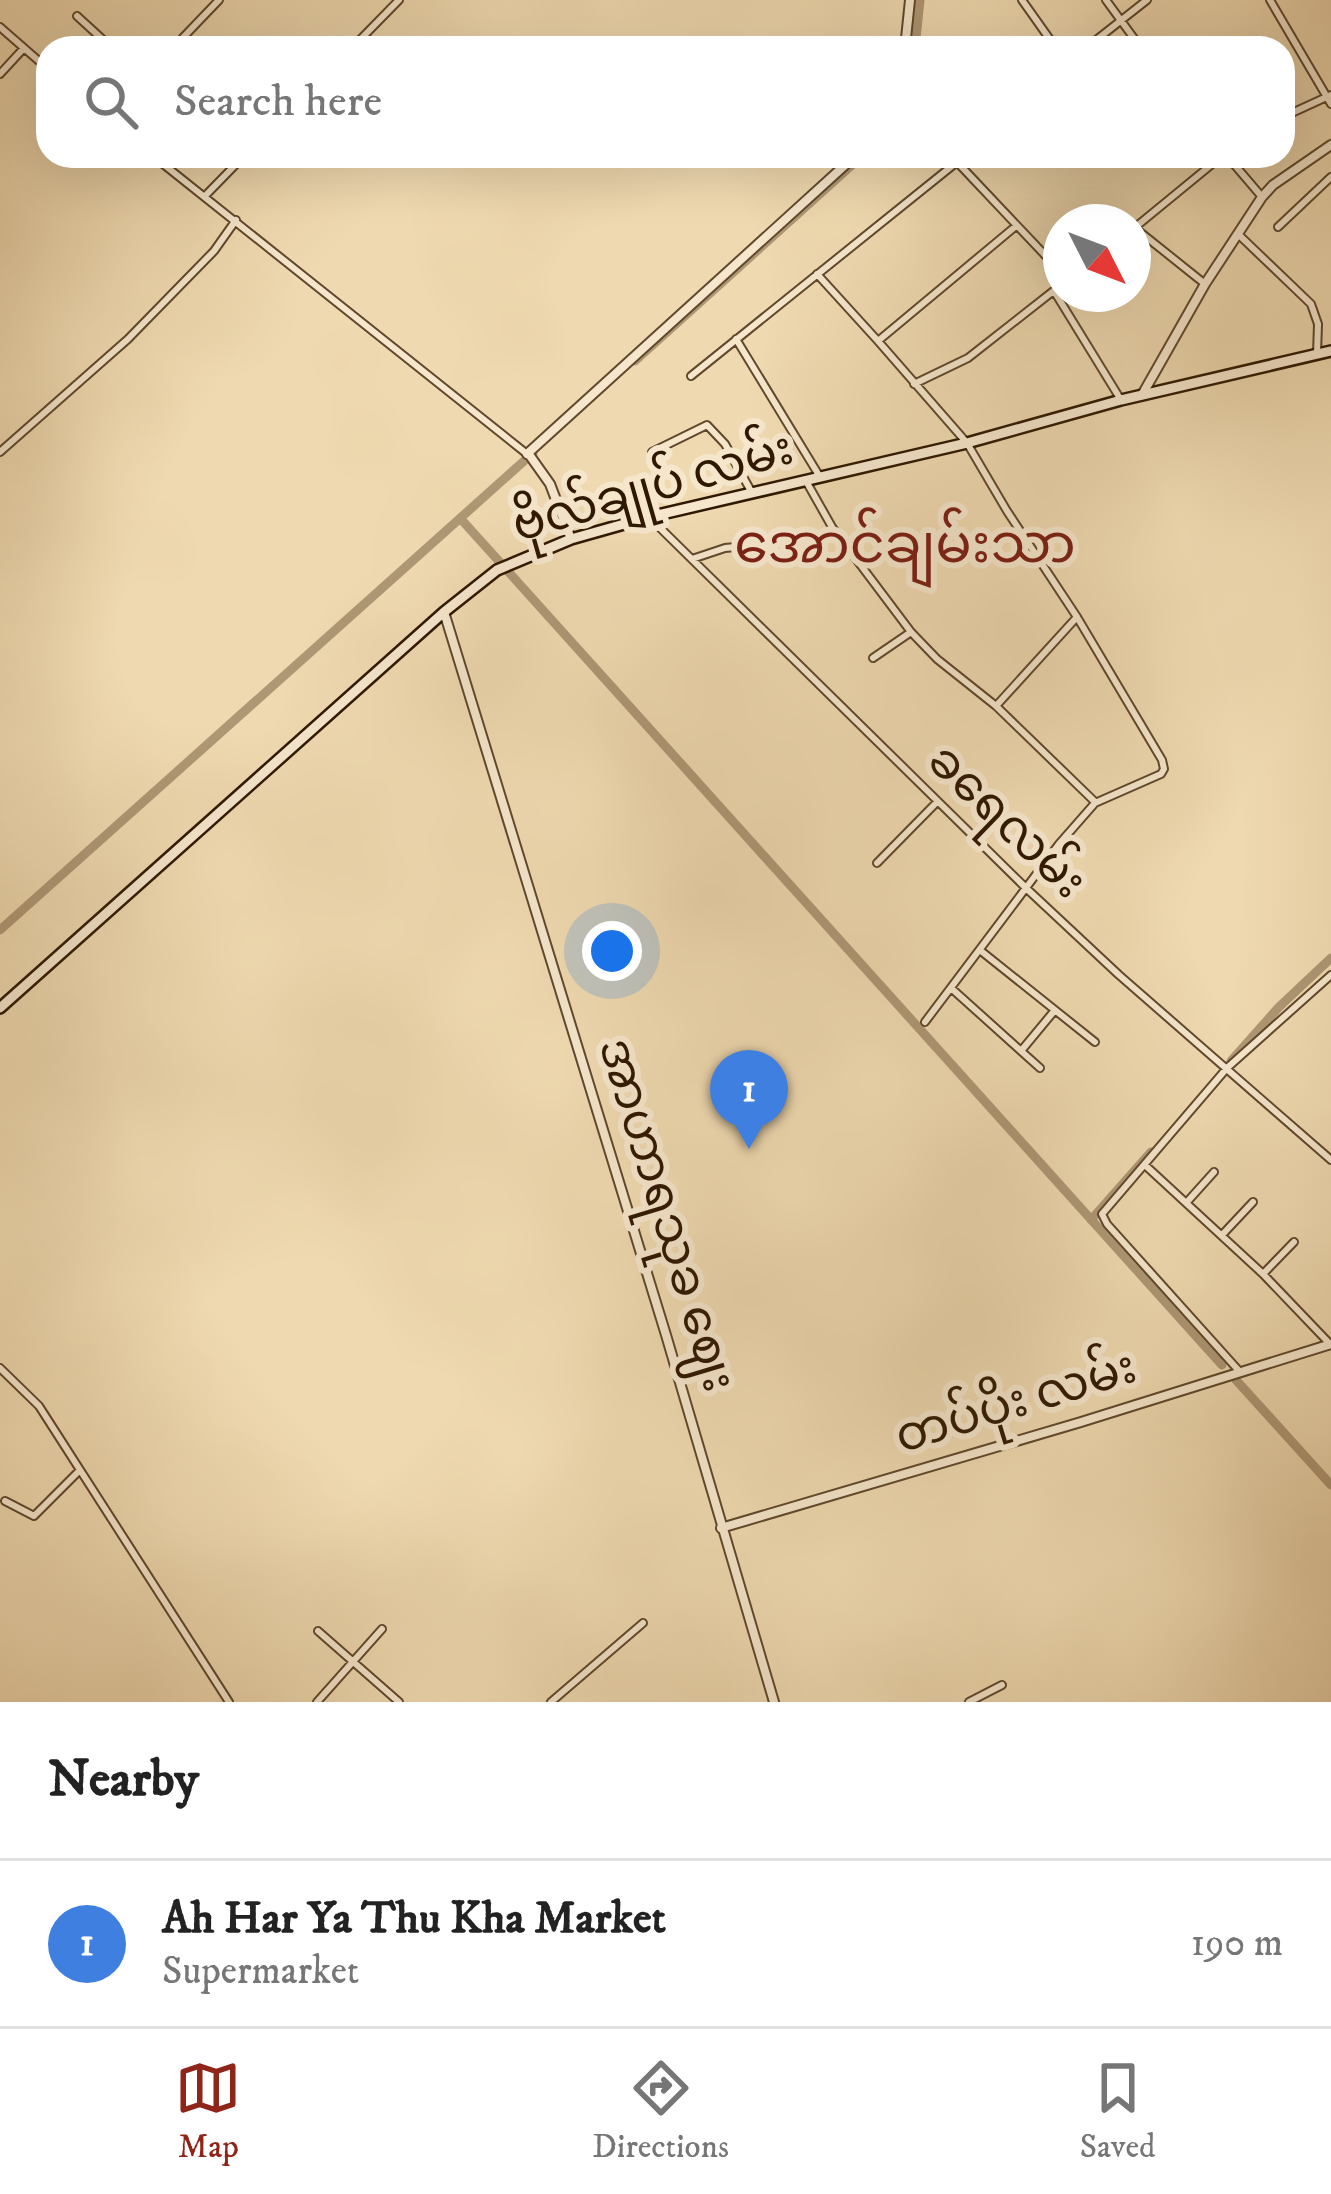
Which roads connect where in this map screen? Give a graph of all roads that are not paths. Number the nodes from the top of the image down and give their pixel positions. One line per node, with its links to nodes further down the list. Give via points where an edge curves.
1 (204, 0): 9 (street)
2 (219, 0): 9 (street)
3 (399, 0): 15 (street)
4 (910, 0): 16 (street)
5 (1022, 0): 17 (street)
6 (1106, 0): 11 (street)
7 (1147, 0): 11 (street)
8 (1270, 0): 20 (street)
9 (212, 7): 14 (street)
10 (77, 16): 13 (street)
11 (1120, 21): 18 (street); 19 (street)
12 (0, 27): 22 (street)
13 (99, 36)
14 (184, 36)
15 (364, 36)
16 (906, 36)
17 (1048, 36)
18 (1101, 36)
19 (1132, 36)
20 (1291, 36)
21 (1295, 42): 25 (street)
22 (24, 48): 23 (street); 24 (street)
23 (36, 58)
24 (0, 74)
25 (1329, 99): 26 (street)
26 (1295, 112)
27 (1331, 145): 37 (street)
28 (169, 168): 36 (street)
29 (232, 168): 36 (street)
30 (842, 168): 60 (street)
31 (945, 168): 45 (street)
32 (966, 168): 40 (street)
33 (1209, 168): 38 (street)
34 (1235, 168): 37 (street)
35 (1331, 177): 41 (street)
36 (205, 196): 39 (street)
37 (1262, 197): 42 (street)
38 (1151, 214)
39 (236, 220): 58 (street, via 128,339); 60 (street)
40 (1016, 226): 44 (street); 50 (street)
41 (1278, 226)
42 (1238, 234): 46 (street); 52 (street, via 1310,304)
43 (1151, 241): 46 (street)
44 (1043, 254)
45 (817, 274): 49 (street); 50 (street)
46 (1205, 284): 55 (street)
47 (1043, 300): 54 (street, via 968,358)
48 (1072, 312): 56 (street)
49 (736, 339): 53 (street); 61 (street)
50 (878, 341): 54 (street)
51 (1331, 351): 52 (main road, ဗိုလ်ချုပ် လမ်း)
52 (1317, 354): 55 (main road, ဗိုလ်ချုပ် လမ်း)
53 (691, 376)
54 (914, 384): 57 (street)
55 (1142, 395): 56 (main road, ဗိုလ်ချုပ် လမ်း)
56 (1121, 400): 57 (main road, ဗိုလ်ချုပ် လမ်း)
57 (967, 442): 61 (main road, ဗိုလ်ချုပ် လမ်း); 69 (street)
58 (0, 452)
59 (652, 452): 63 (street, via 707,425)
60 (530, 455): 65 (street)
61 (820, 478): 62 (main road, ဗိုလ်ချုပ် လမ်း)
62 (806, 481): 63 (main road, ဗိုလ်ချုပ် လမ်း); 70 (street)
63 (752, 493): 64 (main road, ဗိုလ်ချုပ် လမ်း)
64 (649, 518): 65 (main road, ဗိုလ်ချုပ် လမ်း); 67 (street, ခရေလမ်း)
65 (571, 539): 68 (main road, ဗိုလ်ချုပ် လမ်း, via 497,570)
66 (789, 542): 67 (street)
67 (692, 559): 73 (street, ခရေလမ်း)
68 (444, 612): 80 (main road, ဗိုလ်ချုပ် လမ်း); 100 (street, အာဟာရသုခ ဈေး)
69 (1077, 616): 72 (street); 74 (street, via 1164,769)
70 (911, 632): 71 (street); 72 (street)
71 (873, 658)
72 (996, 706): 74 (street)
73 (937, 802): 75 (street); 76 (street, ခရေလမ်း)
74 (1095, 802): 76 (street)
75 (877, 862)
76 (1027, 889): 77 (street); 86 (street, ခရေလမ်း)
77 (981, 951): 79 (street); 81 (street)
78 (1331, 975): 86 (street)
79 (951, 988): 82 (street); 84 (street)
80 (0, 1007)
81 (1055, 1010): 83 (street); 84 (street)
82 (925, 1022)
83 (1095, 1042)
84 (1021, 1052): 85 (street)
85 (1040, 1068)
86 (1227, 1068): 87 (street, ခရေလမ်း); 88 (street)
87 (1331, 1160)
88 (1146, 1166): 90 (street); 97 (street, via 1103,1219)
89 (1214, 1172): 90 (street)
90 (1187, 1202): 92 (street)
91 (1253, 1202): 92 (street)
92 (1222, 1235): 94 (street)
93 (1294, 1242): 94 (street)
94 (1263, 1274): 95 (street)
95 (1330, 1344): 97 (street, တပ်ပိုး လမ်း)
96 (0, 1368): 98 (street, via 39,1406)
97 (1240, 1372): 100 (street, တပ်ပိုး လမ်း)
98 (80, 1470): 99 (street, via 34,1516); 106 (street)
99 (5, 1501)
100 (721, 1528): 110 (street, အာဟာရသုခ ဈေး)
101 (643, 1623): 109 (street)
102 (382, 1630): 104 (street)
103 (317, 1631): 104 (street)
104 (353, 1662): 107 (street); 108 (street)
105 (1002, 1685): 111 (street)
106 (230, 1702)
107 (317, 1702)
108 (399, 1702)
109 (551, 1702)
110 (774, 1702)
111 (969, 1702)

